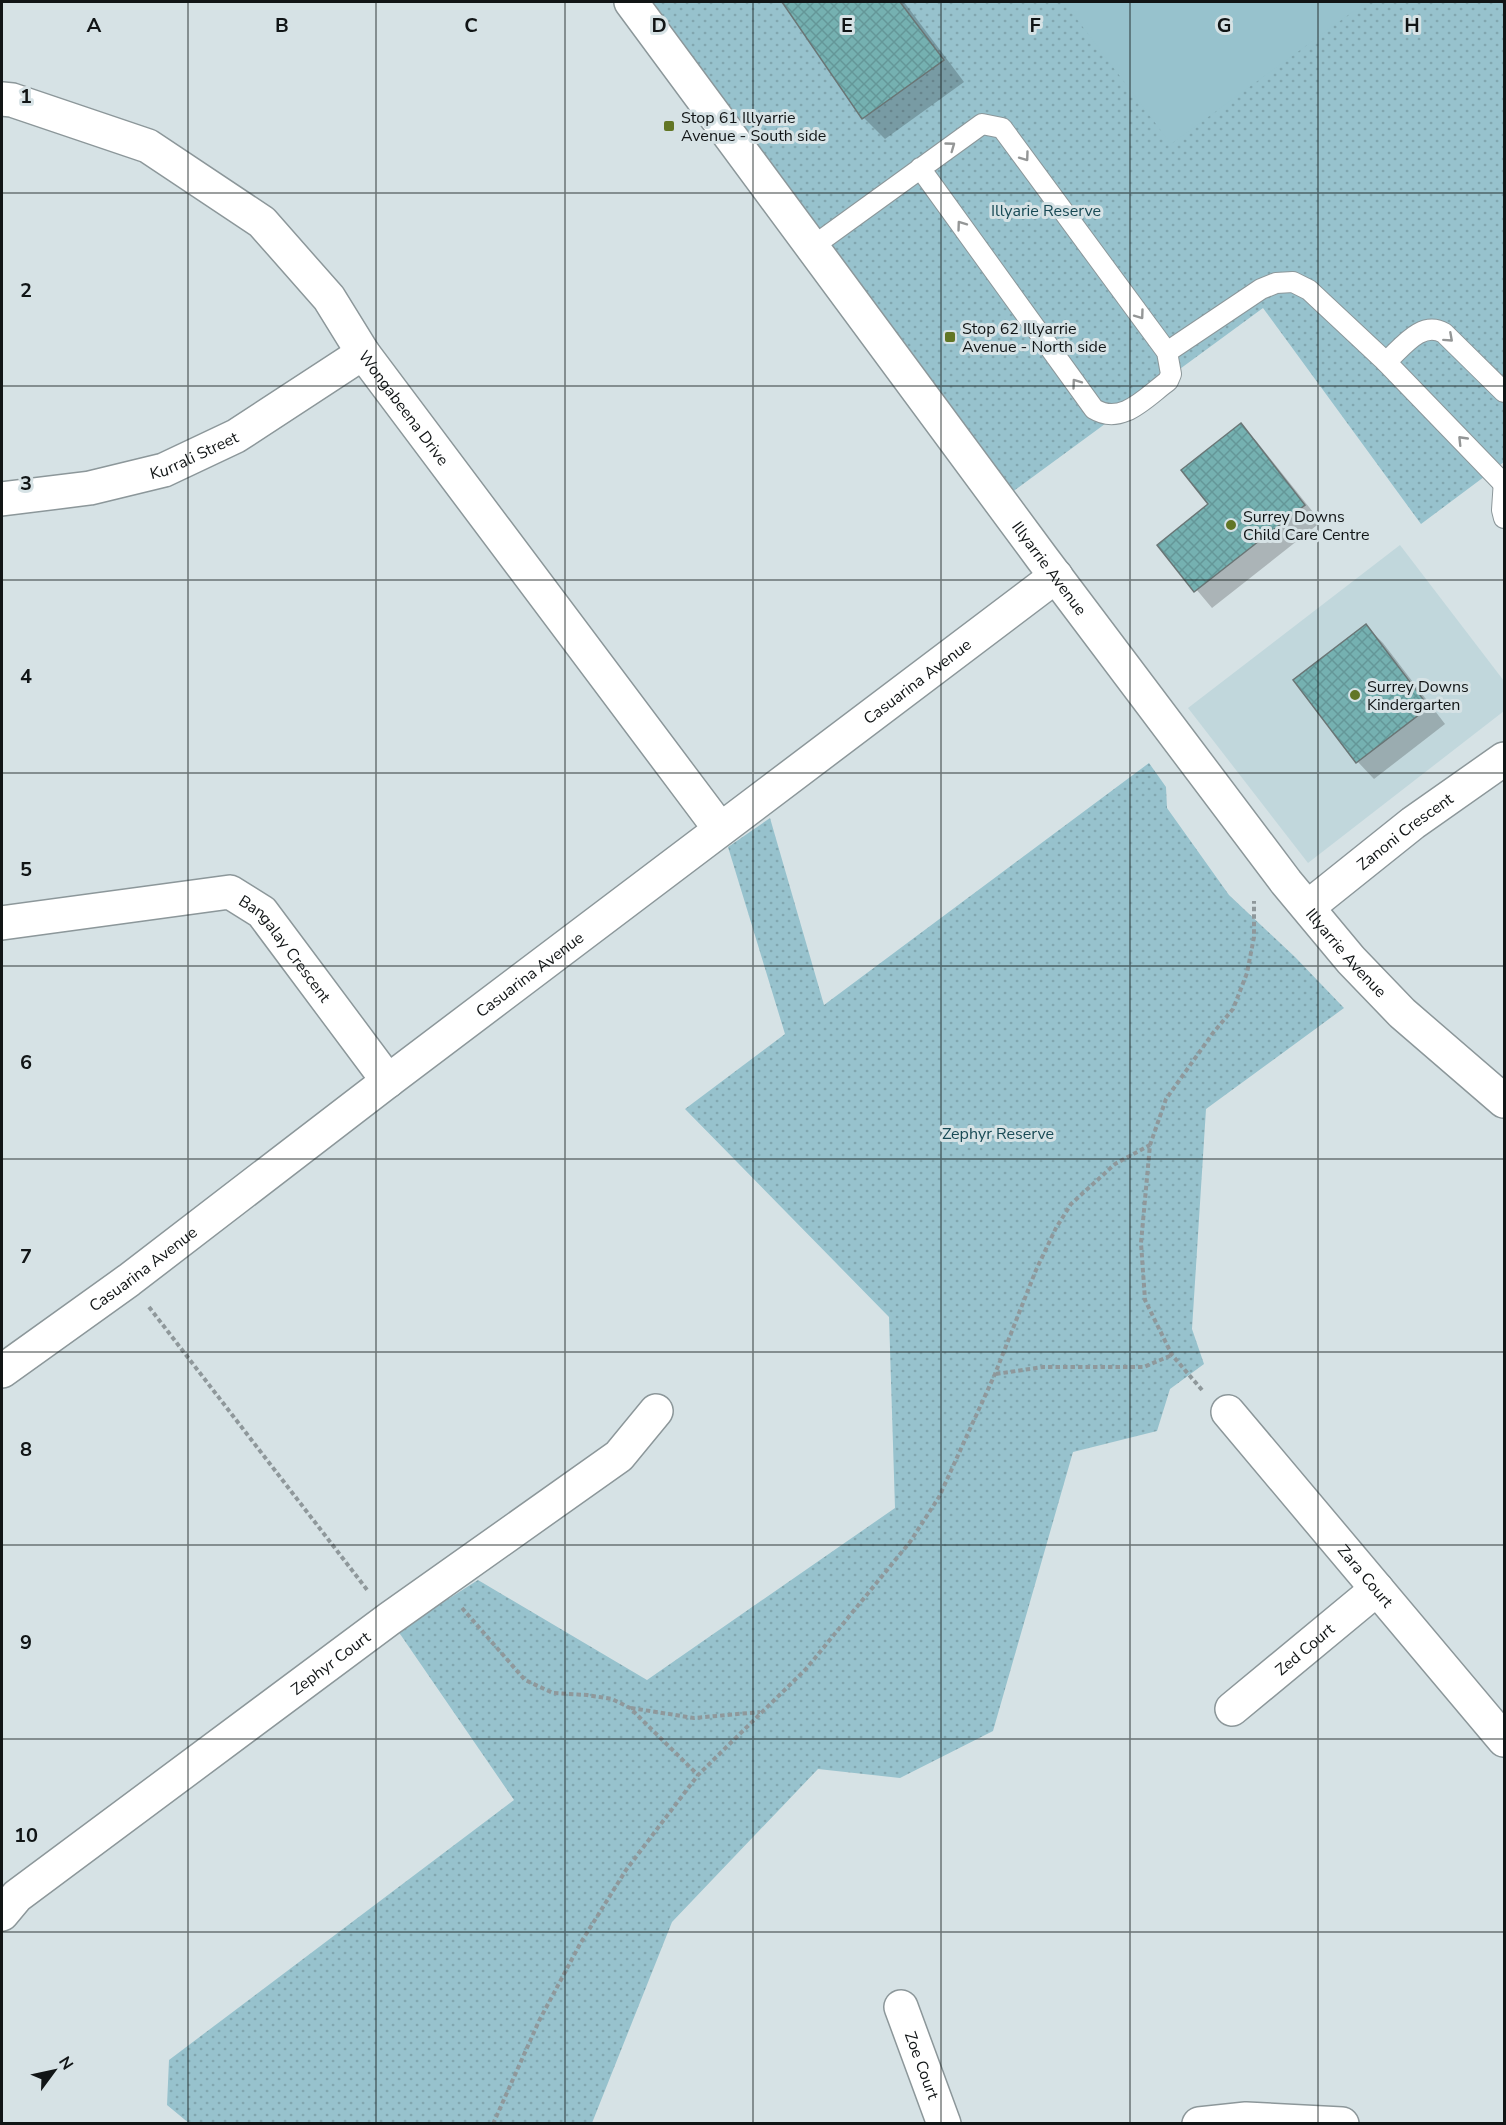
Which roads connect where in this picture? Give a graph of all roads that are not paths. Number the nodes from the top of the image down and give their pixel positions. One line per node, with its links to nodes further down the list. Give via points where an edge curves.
1 (631, 2): 4 (street, Illyarrie Avenue)
2 (2, 99): 6 (street, Wongabeena Drive, via 148,146 262,222 329,298)
3 (920, 168): 4 (lane); 5 (lane, one-way to 5, via 982,124 1002,128); 5 (lane, one-way to 3, via 1172,374 1168,381 1122,415 1104,415 1094,409)
4 (813, 247): 12 (street, Illyarrie Avenue)
5 (1167, 352): 7 (lane, via 1261,289 1293,282 1309,290)
6 (363, 353): 10 (street, Kurrali Street, via 236,436 164,470 90,488); 14 (street, Wongabeena Drive)
7 (1386, 362): 8 (lane, one-way to 8, via 1420,332 1437,328); 9 (lane, one-way to 7)
8 (1504, 392)
9 (1503, 481): 11 (lane)
10 (2, 499)
11 (1504, 518)
12 (1056, 576): 14 (street, Casuarina Avenue); 15 (street, Illyarrie Avenue)
13 (1504, 759): 15 (street, Zanoni Crescent, via 1413,823)
14 (720, 829): 17 (street, Casuarina Avenue)
15 (1308, 907): 18 (street, Illyarrie Avenue, via 1402,1013)
16 (2, 923): 17 (street, Bangalay Crescent, via 230,892 262,912)
17 (388, 1081): 19 (street, Casuarina Avenue, via 129,1280)
18 (1504, 1101)
19 (2, 1371)
20 (656, 1411): 25 (street, Zephyr Court, via 619,1456 389,1619 17,1896)
21 (1228, 1412): 22 (street, Zara Court)
22 (1377, 1589): 23 (street, Zed Court); 24 (street, Zara Court)
23 (1232, 1709)
24 (1504, 1740)
25 (2, 1914)
26 (901, 2007): 27 (street, Zoe Court)
27 (944, 2124)
28 (1199, 2124): 29 (street, via 1246,2119)
29 (1342, 2124)

